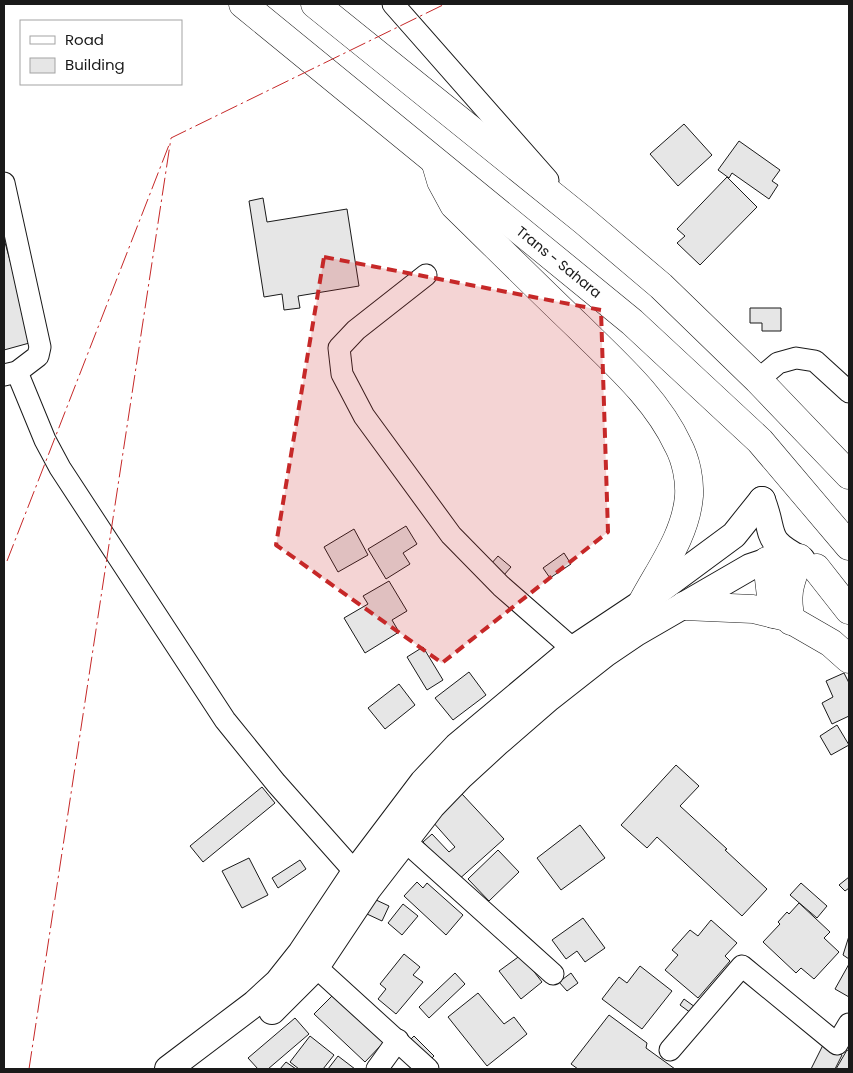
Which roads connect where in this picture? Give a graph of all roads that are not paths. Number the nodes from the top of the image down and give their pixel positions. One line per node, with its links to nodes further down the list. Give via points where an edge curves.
1 (243, 4): 4 (highway, Trans - Sahara)
2 (315, 4): 6 (highway)
3 (393, 4): 6 (street)
4 (434, 160): 12 (highway, Trans - Sahara, via 632,322 753,434); 14 (highway, via 454,205 634,382 678,445 688,477 686,513 677,540)
5 (4, 183): 8 (street, via 40,347 38,356)
6 (583, 220): 9 (highway, via 661,286)
7 (426, 275): 18 (street, via 338,348 342,374 364,416 451,535 501,586)
8 (10, 374): 21 (street, via 60,468 225,720)
9 (758, 380): 10 (street, via 778,363 796,358 815,361); 11 (highway)
10 (849, 392)
11 (849, 475)
12 (849, 546)
13 (793, 560): 14 (main road, via 773,539 762,500 734,534); 15 (main road, via 750,567); 16 (highway); 17 (highway)
14 (642, 603): 18 (main road)
15 (684, 606): 17 (highway, via 753,609); 20 (main road, via 605,654 549,698 460,777)
16 (849, 610)
17 (782, 617): 19 (highway, via 831,643)
18 (574, 649): 21 (main road, via 476,731 423,782)
19 (849, 659)
20 (405, 841): 21 (main road); 23 (street)
21 (362, 880): 22 (main road); 27 (main road, via 278,982)
22 (316, 967): 25 (street); 28 (main road, via 271,1011)
23 (553, 974)
24 (849, 1024): 26 (street, via 837,1044 742,966)
25 (398, 1040): 29 (street); 30 (street)
26 (670, 1050)
27 (168, 1069)
28 (194, 1069)
29 (377, 1069)
30 (428, 1069)

